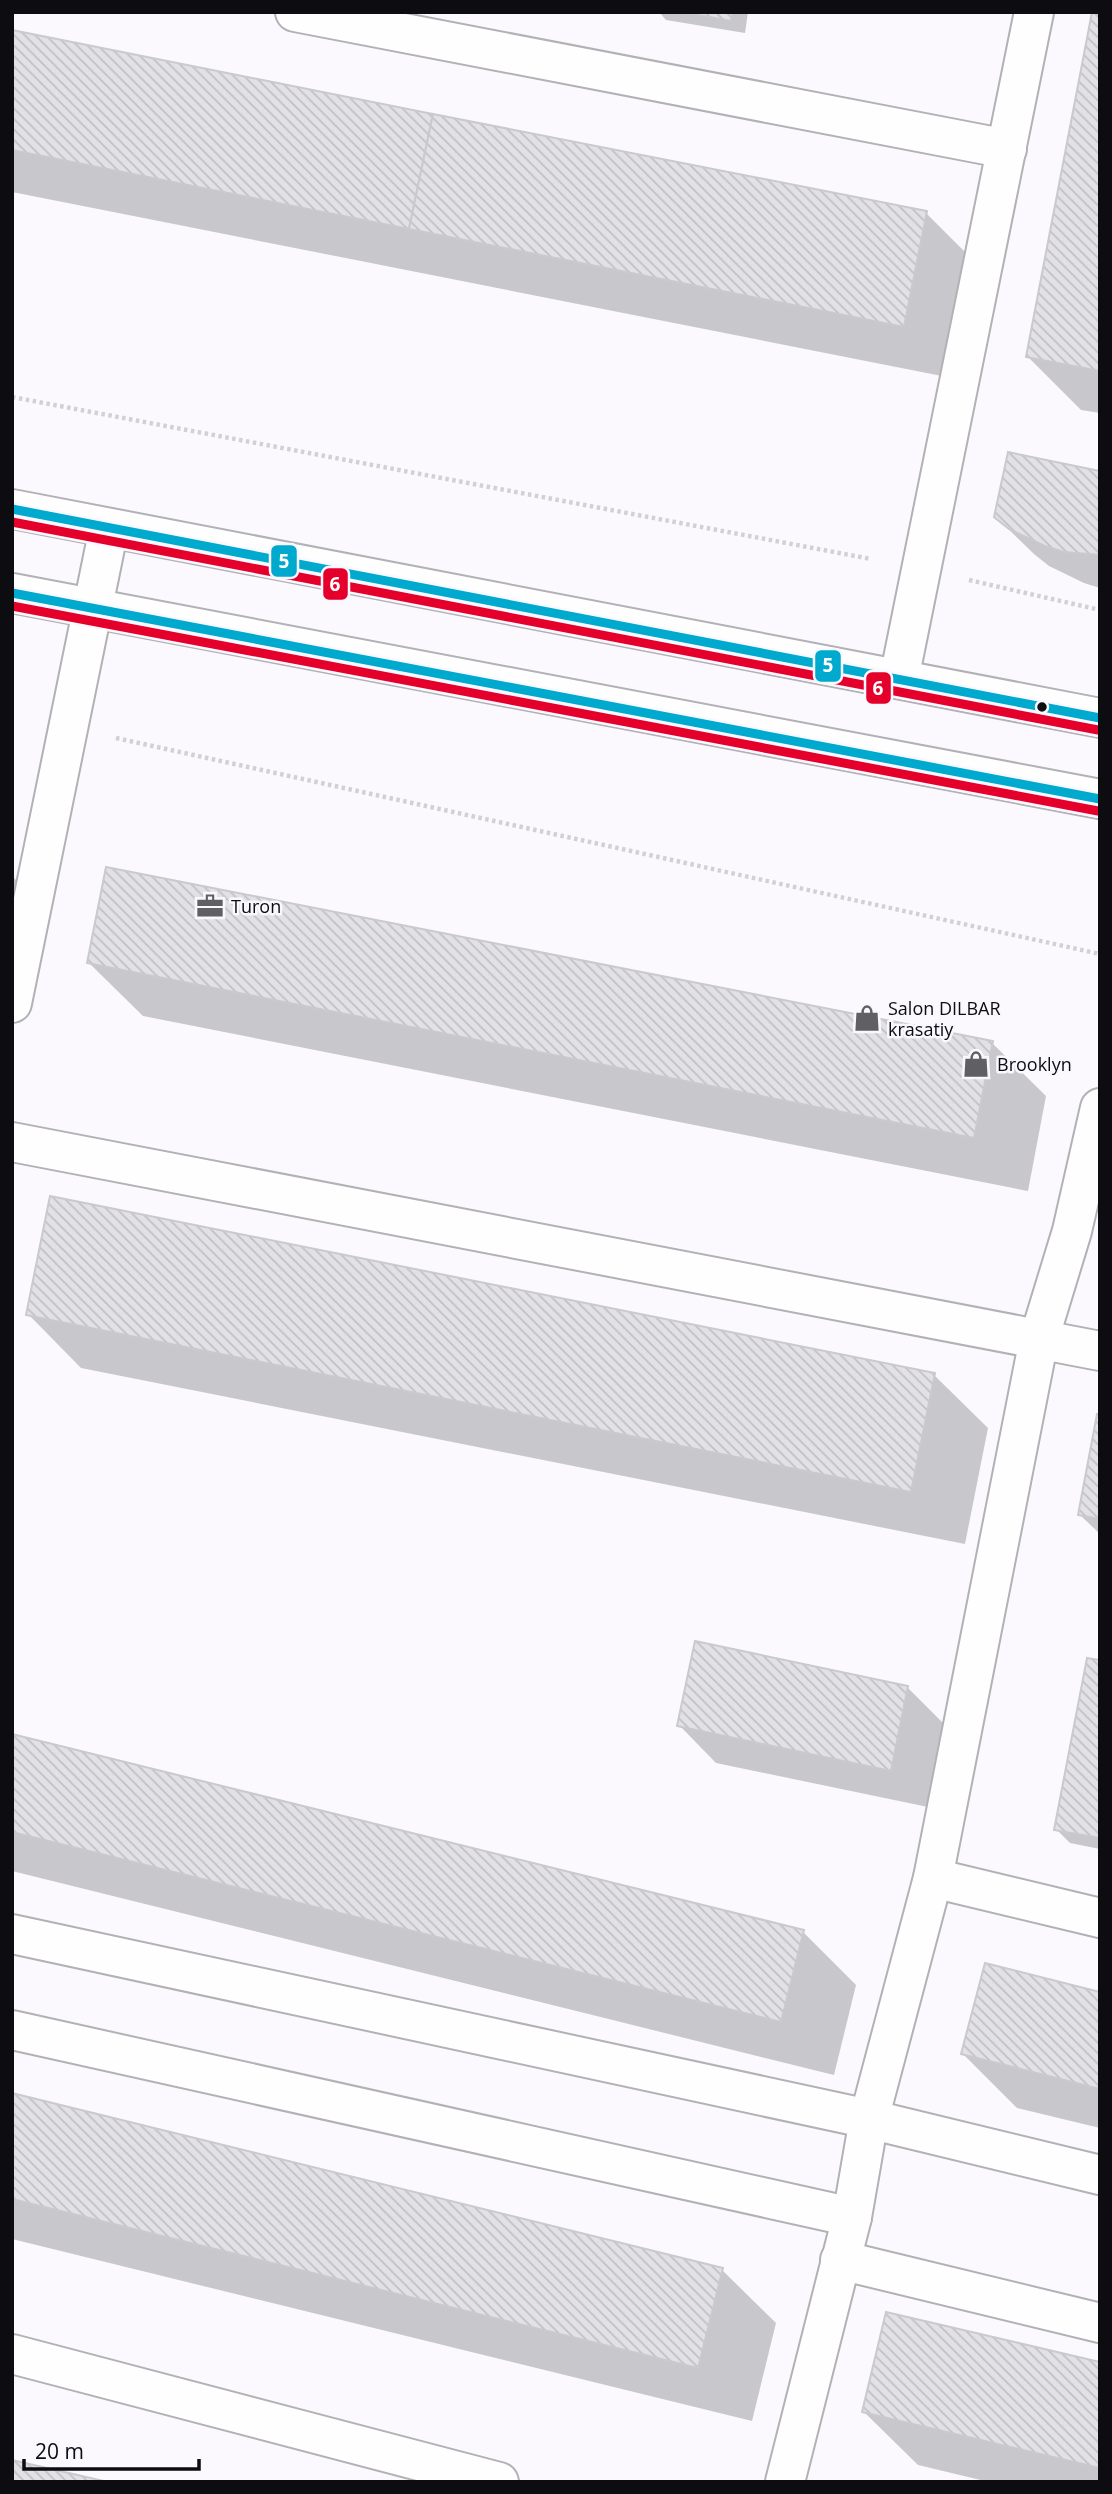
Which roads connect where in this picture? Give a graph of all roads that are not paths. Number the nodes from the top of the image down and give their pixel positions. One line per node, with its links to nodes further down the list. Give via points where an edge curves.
1 (295, 12): 3 (main road)
2 (1034, 12): 3 (main road)
3 (1007, 149): 8 (main road)
4 (12, 509): 5 (main road)
5 (109, 528): 7 (main road); 8 (main road)
6 (12, 593): 7 (main road)
7 (93, 608): 10 (main road); 11 (main road)
8 (899, 679): 9 (main road)
9 (1100, 718)
10 (1100, 799)
11 (12, 1003)
12 (1100, 1108): 14 (main road)
13 (12, 1142): 15 (main road)
14 (1086, 1234): 15 (main road)
15 (1040, 1339): 16 (main road); 17 (main road)
16 (1100, 1351)
17 (933, 1878): 18 (main road); 21 (main road)
18 (1100, 1918)
19 (12, 1934): 21 (main road)
20 (12, 2030): 23 (main road)
21 (869, 2119): 22 (main road); 23 (main road)
22 (1100, 2175)
23 (852, 2217): 24 (main road)
24 (840, 2260): 25 (main road); 28 (main road)
25 (1100, 2323)
26 (12, 2354): 27 (main road)
27 (499, 2482)
28 (785, 2482)

